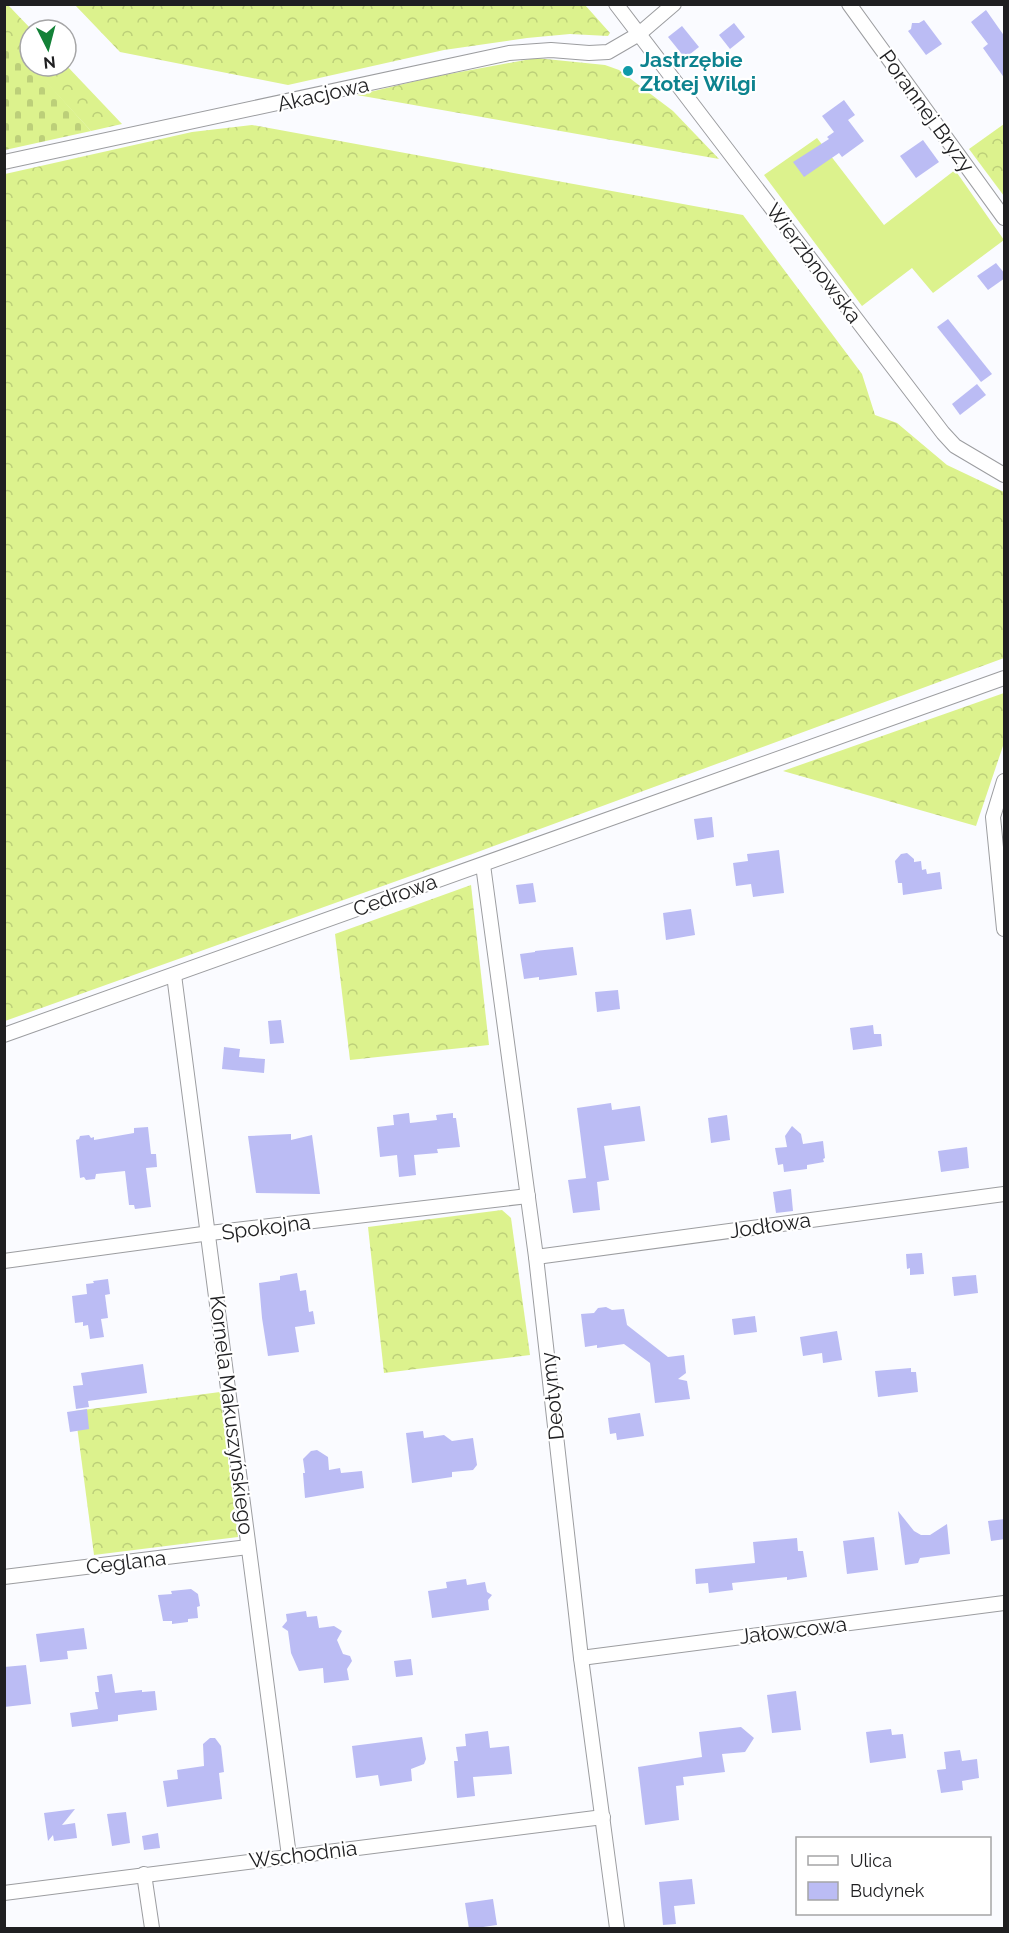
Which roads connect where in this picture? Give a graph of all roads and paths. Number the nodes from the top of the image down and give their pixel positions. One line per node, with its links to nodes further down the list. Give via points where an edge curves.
1 (616, 4): 4 (street, Wierzbnowska)
2 (674, 4): 4 (street, Akacjowa)
3 (849, 4): 6 (street, Porannej Bryzy)
4 (639, 34): 5 (street, Akacjowa, via 608,52 509,53); 7 (street, Wierzbnowska, via 943,433 955,446)
5 (4, 162)
6 (1005, 218)
7 (1005, 475)
8 (1005, 678): 11 (street, Cedrowa)
9 (1005, 781): 10 (street)
10 (999, 819): 12 (street)
11 (483, 865): 13 (street, Cedrowa); 16 (street, Deotymy)
12 (1005, 929)
13 (174, 975): 14 (street, Cedrowa); 17 (street, Kornela Makuszyńskiego)
14 (4, 1035)
15 (1005, 1194): 18 (street, Jodłowa)
16 (528, 1196): 17 (street, Spokojna); 18 (street, Deotymy)
17 (210, 1233): 19 (street, Spokojna); 20 (street, Kornela Makuszyńskiego)
18 (536, 1257): 23 (street, Deotymy)
19 (4, 1262)
20 (248, 1547): 21 (street, Ceglana); 25 (street, Kornela Makuszyńskiego)
21 (4, 1577)
22 (1005, 1603): 23 (street, Jałowcowa)
23 (581, 1658): 24 (street, Deotymy)
24 (603, 1817): 25 (street, Wschodnia); 29 (street, Deotymy)
25 (289, 1856): 26 (street, Wschodnia)
26 (144, 1874): 27 (street, Wschodnia); 28 (street)
27 (4, 1893)
28 (152, 1929)
29 (617, 1929)

